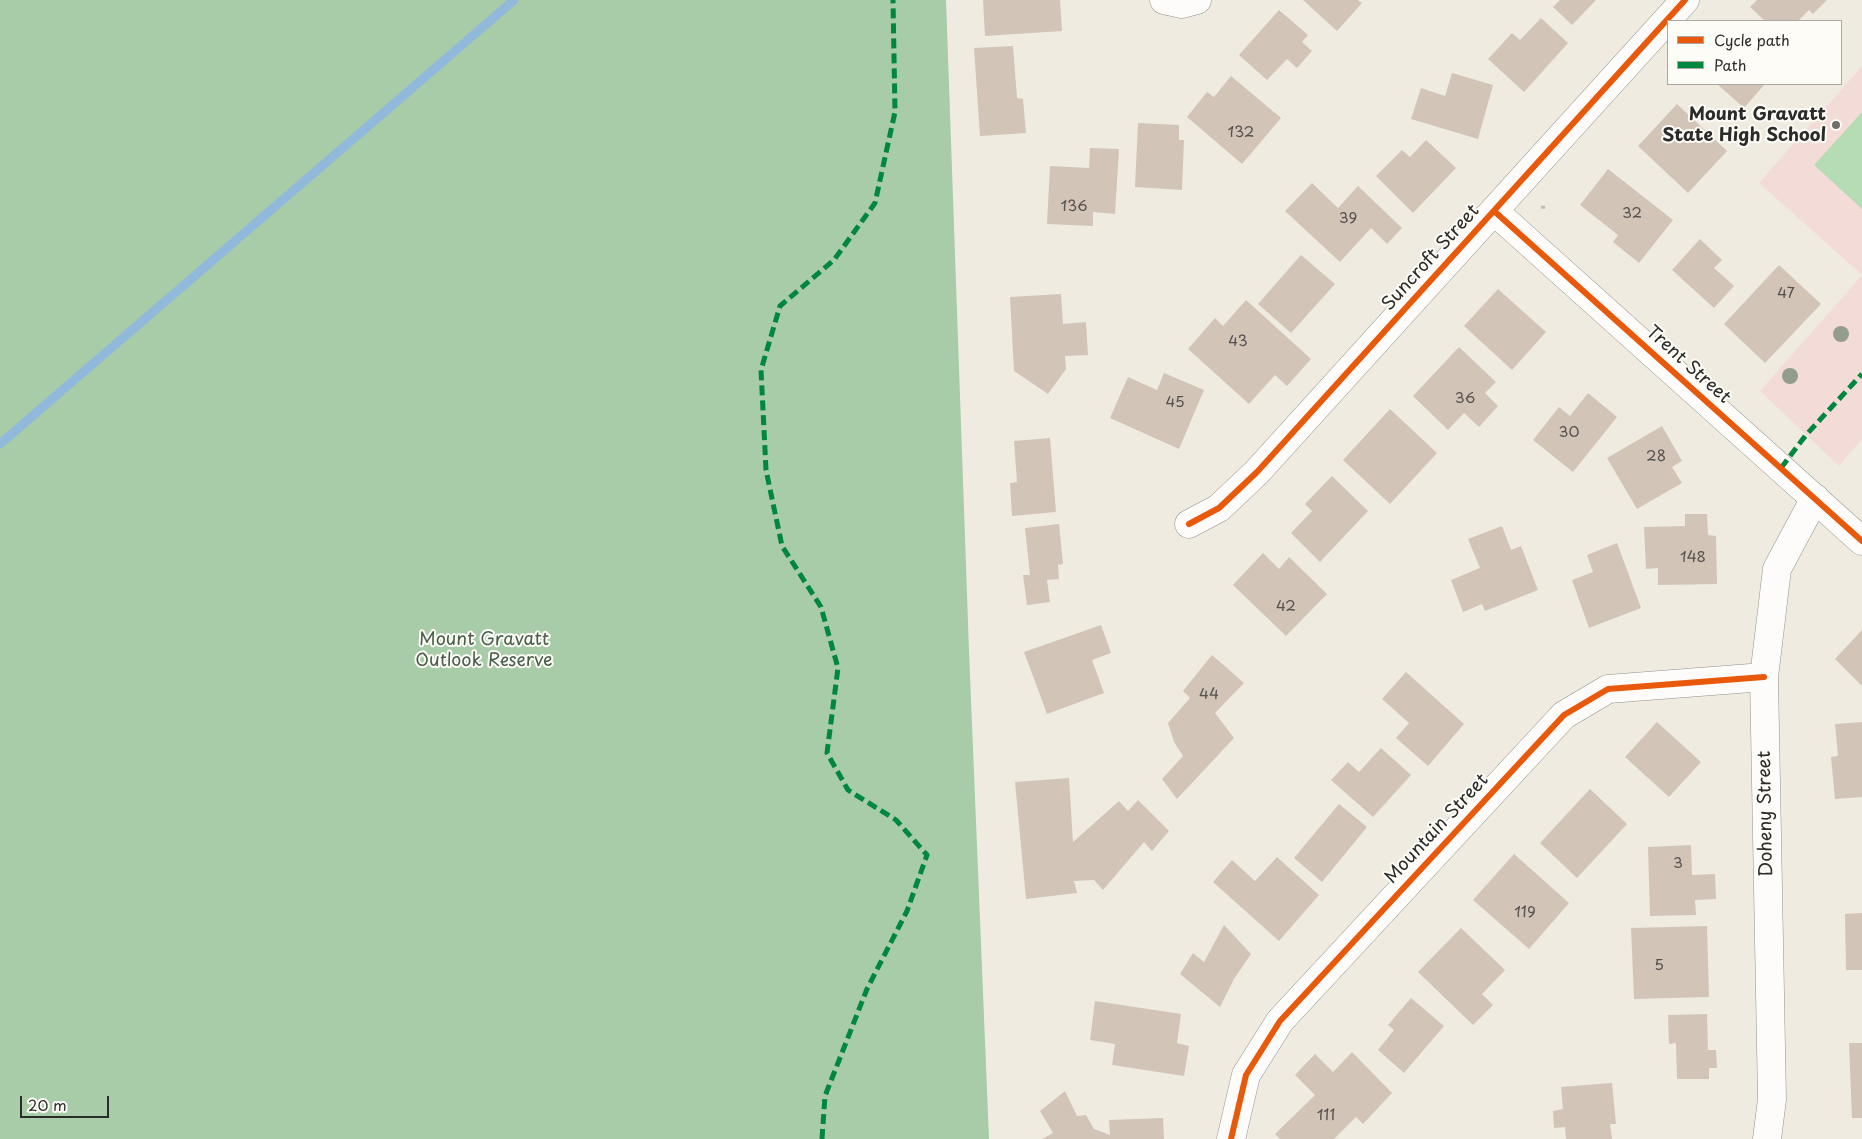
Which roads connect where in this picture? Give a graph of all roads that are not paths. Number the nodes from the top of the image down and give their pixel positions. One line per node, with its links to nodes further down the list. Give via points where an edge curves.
1 (1164, 0): 2 (street, via 1182,4)
2 (1197, 0)
3 (1685, 0): 4 (street, Suncroft Street)
4 (1494, 211): 5 (street, Trent Street); 6 (street, Suncroft Street, via 1257,472 1219,508)
5 (1815, 498): 7 (street, Trent Street); 8 (street, Doheny Street, via 1777,569)
6 (1190, 524)
7 (1862, 540)
8 (1764, 677): 9 (street, Mountain Street, via 1608,689 1564,715 1280,1021 1246,1075); 10 (street, Doheny Street, via 1772,1099)
9 (1231, 1139)
10 (1767, 1139)

